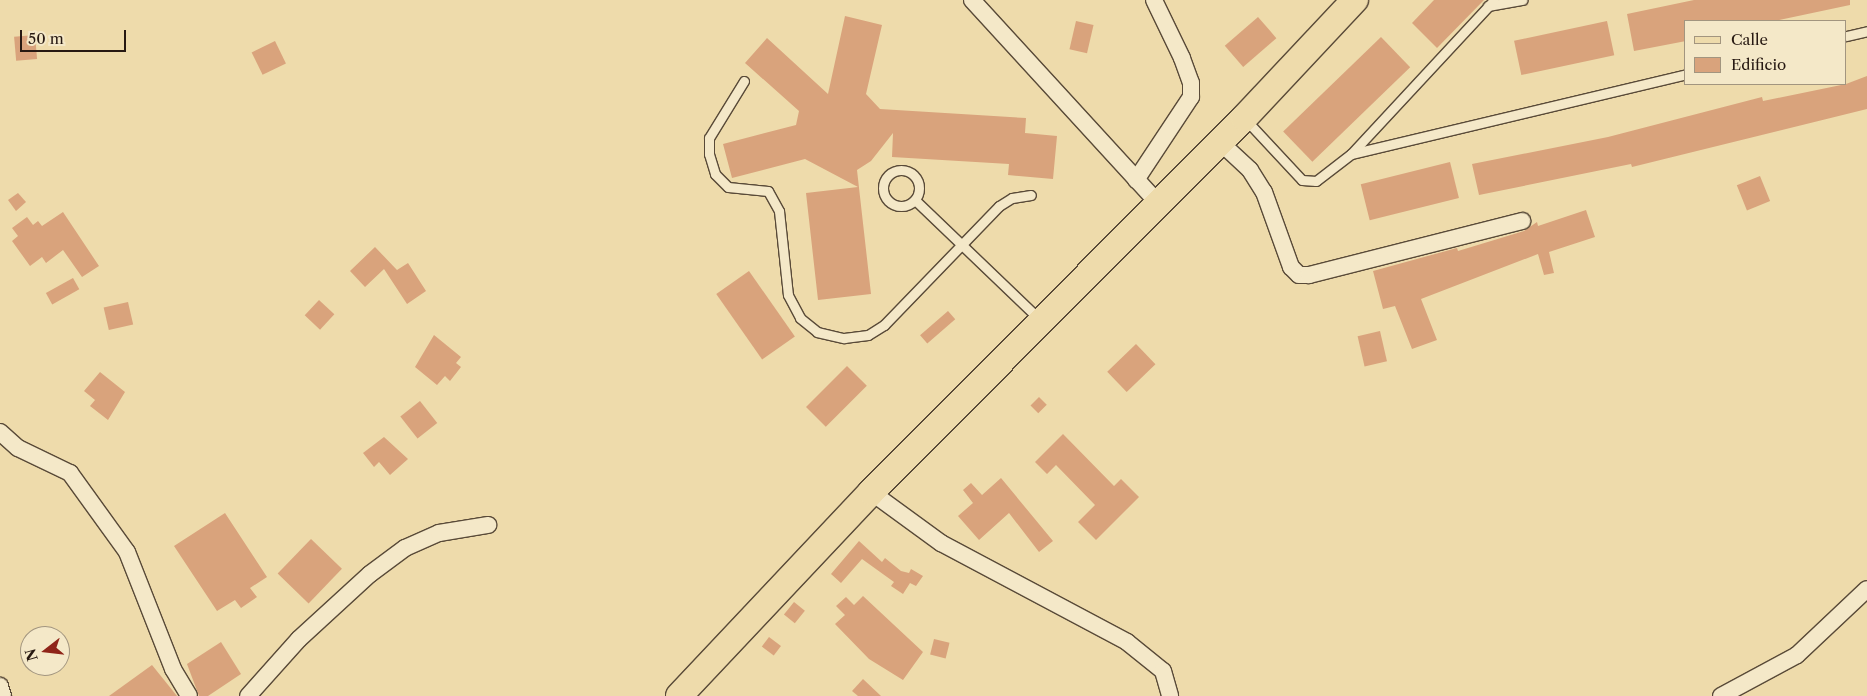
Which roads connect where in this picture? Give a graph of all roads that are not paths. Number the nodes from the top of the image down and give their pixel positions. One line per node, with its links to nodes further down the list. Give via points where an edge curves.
1 (972, 0): 13 (street)
2 (1154, 0): 13 (street, via 1182,58 1191,82 1191,97)
3 (1355, 0): 10 (main road)
4 (1522, 0): 5 (lane)
5 (1491, 3): 12 (lane)
6 (1867, 31): 7 (lane)
7 (1847, 36)
8 (1684, 74): 12 (lane)
9 (744, 81): 18 (lane, via 709,138 709,154 715,174 728,187 768,191 779,211 788,295 800,318 817,332 844,338 868,334 884,326)
10 (1244, 118): 11 (main road); 12 (lane, via 1302,180 1309,182)
11 (1220, 142): 16 (main road); 17 (street, via 1250,170 1264,192 1291,267 1299,275 1309,276)
12 (1351, 154)
13 (1136, 180): 16 (street)
14 (1031, 195): 18 (lane, via 1012,198 999,206)
15 (915, 200): 15 (lane, via 918,180 901,169 891,172 884,186 887,200 896,206); 18 (lane)
16 (1157, 202): 19 (main road)
17 (1522, 220)
18 (962, 242): 19 (lane)
19 (1040, 320): 21 (main road)
20 (0, 432): 26 (street, via 18,448 70,473 127,552 173,669)
21 (872, 492): 28 (main road); 29 (street, via 940,543 1127,642 1163,671)
22 (488, 525): 27 (street, via 439,533 405,548 370,574 300,639)
23 (1867, 589): 30 (street, via 1798,655)
24 (0, 686): 25 (street)
25 (3, 696)
26 (189, 696)
27 (248, 696)
28 (679, 696)
29 (1170, 696)
30 (1721, 696)

